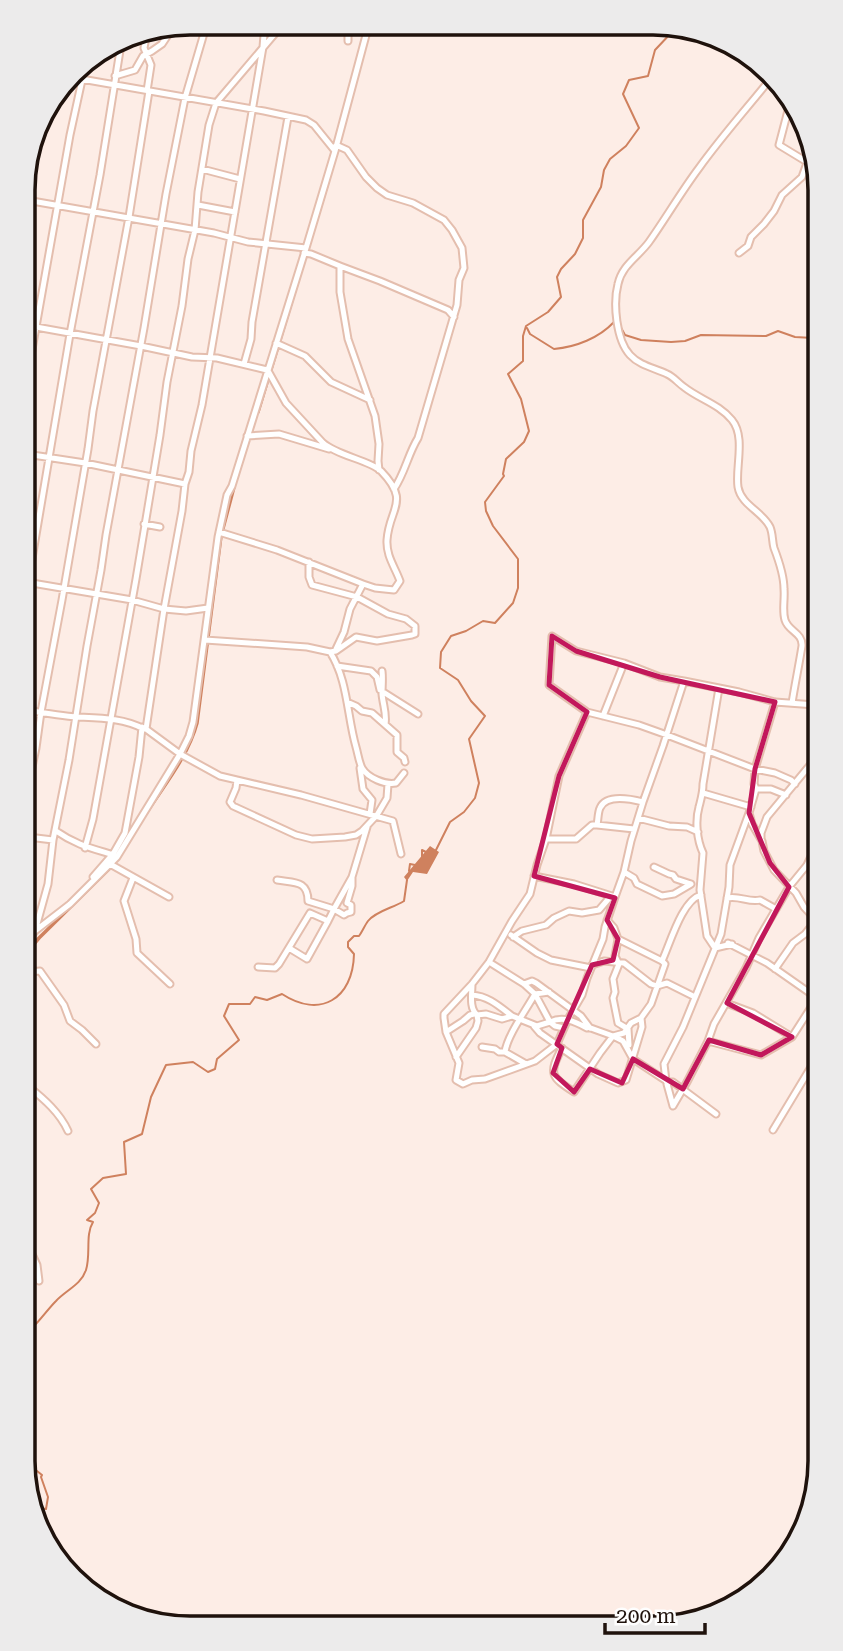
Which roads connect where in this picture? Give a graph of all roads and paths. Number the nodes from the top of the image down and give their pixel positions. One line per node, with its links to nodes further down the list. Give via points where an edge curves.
1 (204, 35): 17 (street)
2 (265, 35): 9 (street)
3 (274, 35): 9 (street)
4 (348, 35): 7 (street)
5 (366, 35): 22 (street)
6 (167, 36): 11 (street)
7 (348, 41)
8 (145, 42): 11 (street)
9 (263, 47): 18 (street); 19 (street)
10 (119, 53): 12 (street)
11 (147, 54): 12 (street, via 135,70); 16 (street)
12 (115, 76): 15 (street)
13 (82, 80): 15 (street); 28 (street)
14 (766, 84): 85 (street, via 622,271 616,317 628,354 669,375 733,421 740,457 740,494 771,529 784,587 785,621 802,642)
15 (113, 85): 16 (street); 30 (street)
16 (148, 91): 17 (street); 32 (street)
17 (185, 99): 18 (street); 33 (street)
18 (216, 103): 19 (street); 25 (street)
19 (253, 110): 21 (street); 26 (street)
20 (787, 113): 23 (street, via 779,145)
21 (288, 117): 22 (street, via 310,121); 36 (street)
22 (336, 148): 37 (street); 40 (street, via 347,150 377,188 440,218 452,230 464,264)
23 (805, 161)
24 (806, 165): 38 (street, via 802,177 782,195)
25 (202, 169): 26 (street); 29 (street)
26 (240, 179): 31 (street)
27 (35, 201): 28 (street)
28 (57, 205): 30 (street); 41 (street)
29 (198, 205): 31 (street); 34 (street)
30 (92, 211): 32 (street); 43 (street)
31 (235, 212): 35 (street)
32 (129, 217): 33 (street); 44 (street)
33 (161, 224): 34 (street); 46 (street)
34 (195, 230): 35 (street); 47 (street)
35 (231, 239): 36 (street); 48 (street)
36 (265, 245): 37 (street); 49 (street)
37 (305, 250): 39 (street); 45 (street)
38 (739, 253)
39 (340, 267): 40 (street, via 448,310); 51 (street, via 346,331)
40 (454, 317): 61 (street, via 418,438)
41 (36, 327): 42 (street); 43 (street)
42 (35, 333)
43 (70, 334): 44 (street); 55 (street)
44 (106, 341): 46 (street); 56 (street)
45 (276, 343): 50 (street); 51 (street, via 305,356 331,382)
46 (141, 346): 47 (street); 58 (street)
47 (173, 353): 48 (street); 59 (street)
48 (210, 358): 49 (street); 60 (street)
49 (244, 364): 50 (street)
50 (267, 369): 52 (street); 53 (street, via 286,403)
51 (370, 400): 57 (street, via 379,434)
52 (247, 436): 53 (street, via 288,436); 64 (street)
53 (330, 449): 57 (street)
54 (35, 456): 55 (street)
55 (49, 458): 56 (street); 65 (street)
56 (85, 463): 58 (street); 69 (street)
57 (379, 470): 61 (street)
58 (118, 471): 59 (street); 70 (street)
59 (152, 478): 60 (street); 62 (street)
60 (185, 484): 74 (street)
61 (394, 489): 68 (street, via 397,497 387,541 399,584 391,590)
62 (144, 524): 63 (street); 72 (street)
63 (160, 527)
64 (219, 532): 66 (street); 73 (street)
65 (35, 541)
66 (309, 562): 68 (street); 71 (street, via 312,585)
67 (35, 583): 69 (street)
68 (363, 584): 71 (street)
69 (63, 589): 70 (street); 88 (street)
70 (96, 595): 72 (street); 92 (street)
71 (357, 597): 76 (street); 76 (street, via 406,619 415,626 415,634 377,641 356,636)
72 (132, 600): 74 (street); 93 (street)
73 (208, 608): 74 (street); 75 (street)
74 (164, 609): 95 (street)
75 (205, 640): 76 (street); 99 (street, via 193,722)
76 (333, 651): 78 (street)
77 (624, 663): 80 (street); 89 (street, via 576,651 552,636 549,685); 91 (street)
78 (337, 666): 82 (street, via 371,671); 83 (street)
79 (382, 671): 82 (street)
80 (684, 681): 81 (street); 96 (street)
81 (719, 688): 84 (street); 98 (street)
82 (382, 692): 90 (street); 94 (street)
83 (346, 702): 94 (street); 101 (street)
84 (775, 702): 85 (street); 102 (street)
85 (792, 703): 86 (street)
86 (808, 704)
87 (35, 711): 88 (street)
88 (41, 712): 92 (street); 97 (street)
89 (587, 712): 91 (street); 122 (street, via 559,776)
90 (418, 714)
91 (603, 716): 96 (street)
92 (76, 717): 93 (street); 119 (street)
93 (111, 719): 95 (street); 125 (street)
94 (385, 724): 100 (street, via 397,735 397,752)
95 (144, 728): 99 (street); 127 (street, via 126,828)
96 (667, 735): 98 (street); 112 (street)
97 (35, 752)
98 (708, 752): 102 (street); 110 (street)
99 (180, 754): 106 (street); 127 (street)
100 (405, 762)
101 (360, 764): 108 (street, via 367,774); 114 (street, via 363,789 372,800)
102 (755, 769): 107 (street); 109 (street)
103 (808, 769): 104 (street)
104 (806, 772): 107 (street)
105 (404, 773): 108 (street, via 396,783)
106 (237, 780): 114 (street); 116 (street, via 230,802 233,806 296,835 312,839 356,835)
107 (795, 781): 111 (street)
108 (388, 784): 114 (street, via 387,798)
109 (756, 789): 111 (street); 113 (street)
110 (703, 793): 113 (street); 120 (street)
111 (786, 795): 124 (street, via 767,817)
112 (643, 802): 115 (street); 117 (street, via 621,798 604,802)
113 (750, 810): 124 (street); 142 (street, via 730,865)
114 (374, 815): 116 (street); 126 (street, via 393,821)
115 (638, 818): 118 (street); 120 (street)
116 (368, 824): 133 (street)
117 (597, 825): 118 (street); 122 (street, via 576,839)
118 (635, 829): 131 (street)
119 (56, 831): 123 (street); 125 (street)
120 (698, 832): 136 (street, via 703,853)
121 (35, 838): 123 (street)
122 (546, 839): 132 (street)
123 (53, 841): 151 (street, via 48,884)
124 (762, 841): 138 (street, via 774,870)
125 (85, 848): 127 (street)
126 (401, 854)
127 (115, 855): 129 (street); 143 (street)
128 (808, 862): 138 (street)
129 (110, 864): 134 (street); 143 (street)
130 (654, 867): 137 (street)
131 (624, 872): 137 (street, via 662,896); 141 (street)
132 (534, 876): 141 (street); 152 (street, via 530,894)
133 (352, 877): 144 (street); 144 (street, via 347,903 351,912 344,915)
134 (133, 878): 140 (street); 168 (street, via 124,901 136,937 136,953)
135 (277, 880): 144 (street, via 303,885 308,901)
136 (700, 880): 137 (street); 139 (street)
137 (692, 884): 139 (street)
138 (789, 887): 145 (street); 146 (street)
139 (701, 892): 159 (street, via 707,936); 161 (street, via 678,922)
140 (169, 897)
141 (613, 897): 147 (street); 149 (street, via 599,910 569,911 546,925)
142 (727, 898): 145 (street, via 760,900); 154 (street)
143 (70, 904): 151 (street)
144 (334, 909): 148 (street)
145 (776, 909): 160 (street)
146 (808, 911)
147 (607, 920): 155 (street); 165 (street)
148 (327, 921): 158 (street, via 310,913); 158 (street, via 307,959)
149 (526, 930): 153 (street); 157 (street)
150 (808, 930): 166 (street)
151 (35, 931)
152 (506, 932): 153 (street); 162 (street)
153 (513, 937): 157 (street)
154 (719, 938): 156 (street); 159 (street)
155 (618, 939): 161 (street); 163 (street, via 615,956)
156 (732, 944): 159 (street); 160 (street)
157 (526, 947): 165 (street, via 551,960)
158 (289, 948): 164 (street, via 275,968)
159 (715, 948): 176 (street)
160 (752, 954): 166 (street); 177 (street)
161 (663, 961): 171 (street)
162 (489, 962): 169 (street); 170 (street)
163 (619, 963): 165 (street, via 601,961); 171 (street); 189 (street, via 613,998 618,1023)
164 (258, 967)
165 (591, 967): 178 (street)
166 (775, 968): 173 (street)
167 (35, 971): 194 (street, via 40,971 70,1021)
168 (170, 984)
169 (472, 984): 175 (street); 190 (street, via 444,1014)
170 (524, 984): 172 (street, via 534,982); 174 (street)
171 (657, 986): 176 (street, via 667,983); 182 (street)
172 (548, 992): 174 (street); 178 (street)
173 (808, 992)
174 (535, 994): 183 (street); 185 (street)
175 (471, 995): 180 (street); 181 (street, via 491,1000)
176 (695, 997): 204 (street, via 664,1064)
177 (729, 1001): 192 (street); 193 (street)
178 (574, 1010): 184 (street); 188 (street)
179 (808, 1012): 192 (street)
180 (475, 1015): 181 (street); 190 (street); 199 (street, via 478,1025)
181 (512, 1016): 183 (street)
182 (641, 1018): 189 (street); 200 (street)
183 (521, 1019): 186 (street); 198 (street)
184 (568, 1019): 185 (street); 187 (street); 188 (street)
185 (550, 1022): 186 (street); 187 (street)
186 (534, 1026): 195 (street)
187 (564, 1028): 195 (street)
188 (590, 1028): 191 (street)
189 (628, 1029): 191 (street); 197 (street)
190 (446, 1032): 199 (street)
191 (613, 1036): 197 (street); 202 (street)
192 (792, 1037): 193 (street, via 761,1055)
193 (708, 1041): 205 (street)
194 (96, 1044)
195 (559, 1046): 201 (street); 202 (street); 202 (street, via 552,1070 559,1082 574,1092)
196 (482, 1048): 198 (street)
197 (629, 1050): 200 (street)
198 (505, 1052): 201 (street)
199 (456, 1057): 201 (street, via 456,1078 463,1084)
200 (633, 1059): 202 (street, via 622,1083); 204 (street)
201 (526, 1064)
202 (590, 1068)
203 (808, 1072): 208 (street)
204 (667, 1081): 205 (street); 205 (street, via 673,1106)
205 (683, 1089): 207 (street)
206 (35, 1091): 209 (street)
207 (716, 1114)
208 (773, 1130)
209 (68, 1131)
210 (35, 1261): 211 (street)
211 (39, 1281)

